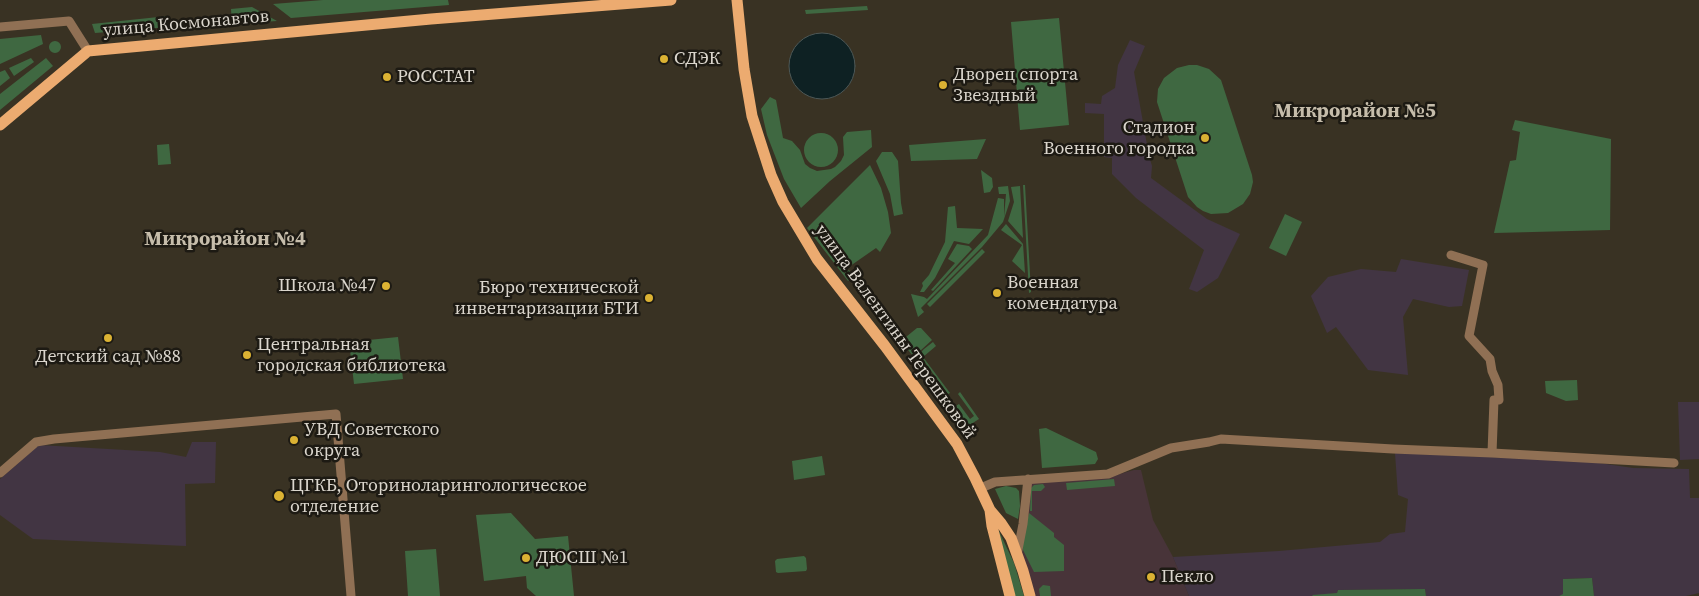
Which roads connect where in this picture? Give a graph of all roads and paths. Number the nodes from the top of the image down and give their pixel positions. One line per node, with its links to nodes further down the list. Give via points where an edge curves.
1 (671, 0): 4 (main road, улица Космонавтов)
2 (738, 0): 12 (main road, улица Валентины Терешковой, via 752,116 783,202 816,260 938,416)
3 (0, 28): 4 (street, via 69,21)
4 (88, 51): 5 (main road, улица Космонавтов)
5 (0, 125)
6 (1451, 255): 7 (street, via 1483,265 1470,336 1490,360 1498,385 1499,400 1494,400)
7 (1492, 453): 8 (street); 10 (street, via 1221,438 1171,448 1108,474)
8 (1674, 463)
9 (0, 473): 16 (street, via 36,442 336,414)
10 (1028, 479): 11 (street); 13 (street)
11 (1011, 481): 12 (street, via 995,482); 13 (street, via 1022,485)
12 (981, 488): 14 (main road, улица Валентины Терешковой)
13 (1026, 493): 15 (street)
14 (990, 510): 15 (main road, улица Валентины Терешковой, via 1011,538); 17 (main road, улица Валентины Терешковой)
15 (1017, 555): 18 (main road, улица Валентины Терешковой)
16 (351, 596)
17 (1010, 596)
18 (1030, 596)

